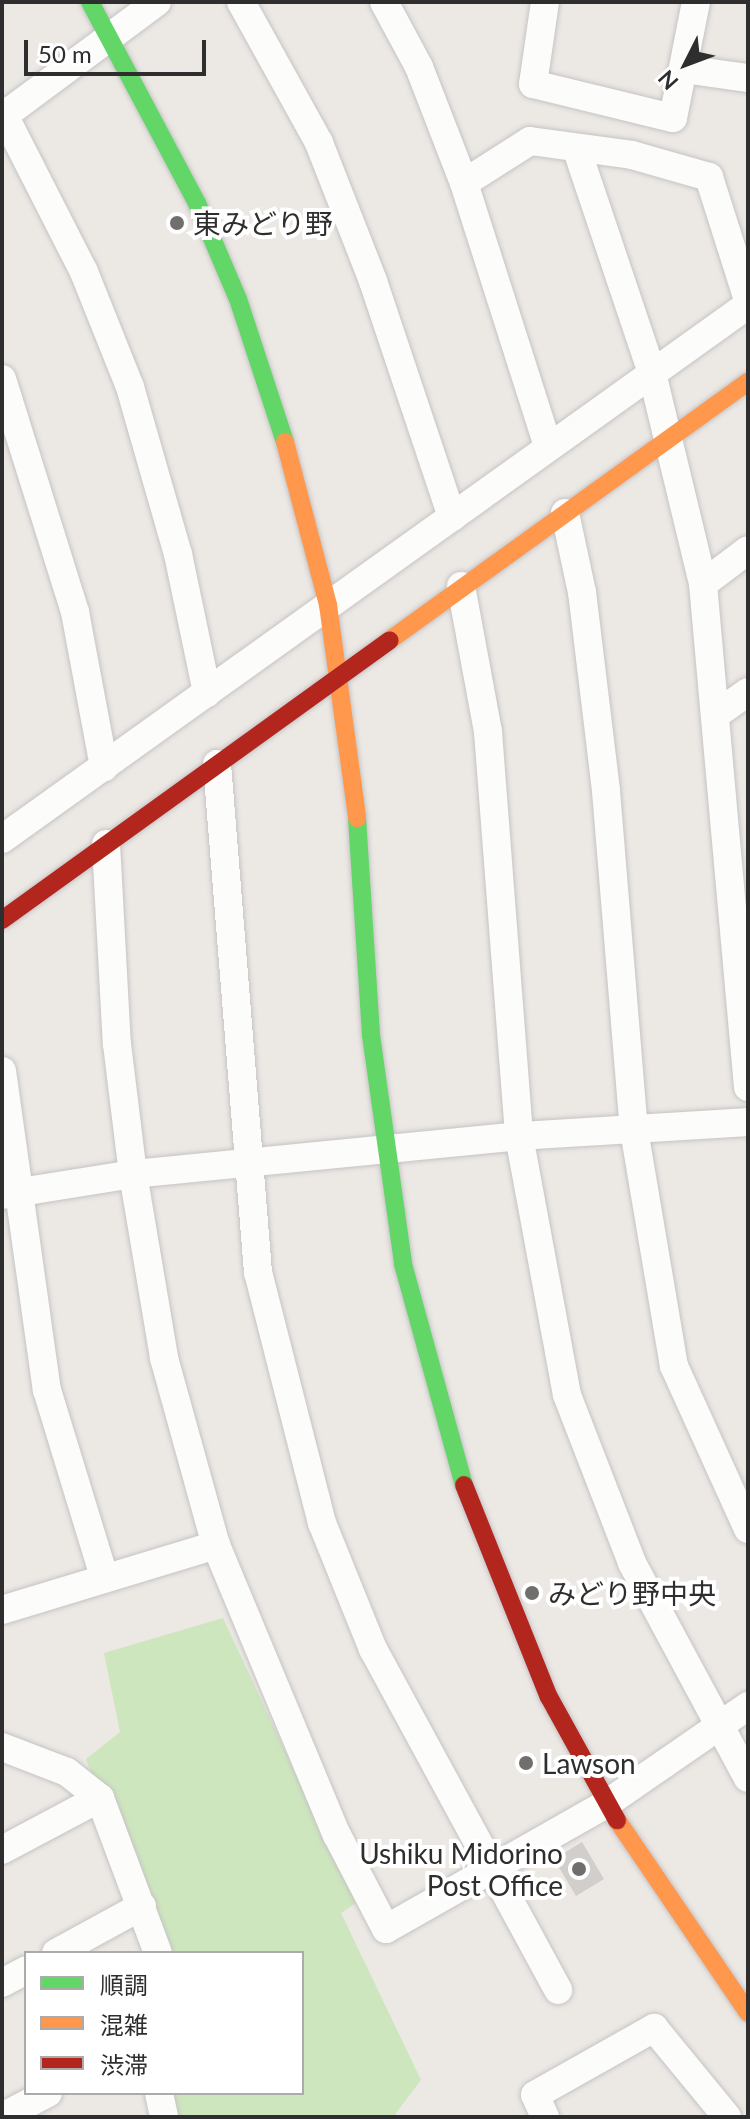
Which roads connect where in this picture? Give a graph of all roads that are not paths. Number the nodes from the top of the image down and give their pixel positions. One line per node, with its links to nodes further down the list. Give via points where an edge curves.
1 (90, 2): 7 (street)
2 (157, 2): 7 (street)
3 (241, 2): 20 (street, via 319,143 378,295)
4 (384, 2): 12 (street, via 419,67)
5 (545, 2): 8 (street, via 533,84 673,118)
6 (696, 2): 8 (street)
7 (112, 36): 10 (street); 24 (street, via 197,203 238,299 301,490)
8 (683, 69): 9 (street)
9 (748, 78)
10 (3, 114): 27 (street, via 84,272 130,387 178,554)
11 (577, 150): 12 (street, via 530,141); 13 (street, via 632,155 709,177); 14 (street)
12 (464, 183): 18 (street)
13 (748, 303): 14 (street)
14 (652, 373): 17 (street); 18 (street)
15 (2, 379): 30 (street, via 67,583)
16 (748, 382): 17 (street)
17 (669, 438): 19 (street); 22 (street)
18 (548, 446): 20 (street)
19 (565, 513): 23 (street); 39 (street, via 582,592 606,791)
20 (452, 517): 24 (street)
21 (748, 550): 22 (street)
22 (703, 584): 28 (street)
23 (461, 586): 25 (street); 40 (street, via 488,732)
24 (328, 605): 25 (street); 27 (street)
25 (339, 676): 29 (street); 41 (street, via 354,774)
26 (748, 692): 28 (street)
27 (207, 693): 30 (street)
28 (718, 713): 32 (street)
29 (217, 764): 33 (street); 42 (street)
30 (104, 767): 31 (street)
31 (2, 839)
32 (739, 842): 35 (street)
33 (106, 844): 34 (street); 43 (street, via 117,1044)
34 (2, 920)
35 (742, 980): 37 (street)
36 (2, 1071): 44 (street)
37 (748, 1087)
38 (748, 1122): 39 (street)
39 (634, 1130): 40 (street); 45 (street, via 674,1366)
40 (519, 1136): 41 (street); 50 (street, via 567,1395 632,1563)
41 (386, 1153): 42 (street); 54 (street, via 427,1370 457,1468 549,1697)
42 (248, 1164): 43 (street); 56 (street, via 258,1272 322,1523 373,1649)
43 (133, 1174): 44 (street); 46 (street, via 164,1358)
44 (8, 1191): 47 (street, via 47,1390)
45 (748, 1529)
46 (216, 1545): 47 (street); 56 (street, via 337,1835 386,1929)
47 (104, 1577): 48 (street)
48 (2, 1610)
49 (748, 1706): 50 (street)
50 (716, 1728): 52 (street); 54 (street)
51 (2, 1747): 53 (street, via 67,1772)
52 (748, 1778)
53 (100, 1798): 55 (street); 57 (street)
54 (606, 1804): 56 (street); 63 (street)
55 (2, 1850)
56 (491, 1871): 62 (street)
57 (142, 1906): 58 (street); 59 (street)
58 (60, 1951)
59 (157, 1951)
60 (24, 1971): 61 (street)
61 (2, 1983)
62 (558, 1990)
63 (748, 2013)
64 (44, 2095): 66 (street)
65 (159, 2095): 67 (street)
66 (2, 2117)
67 (164, 2117)
68 (545, 2117): 69 (street, via 535,2095 654,2028)
69 (727, 2117)

